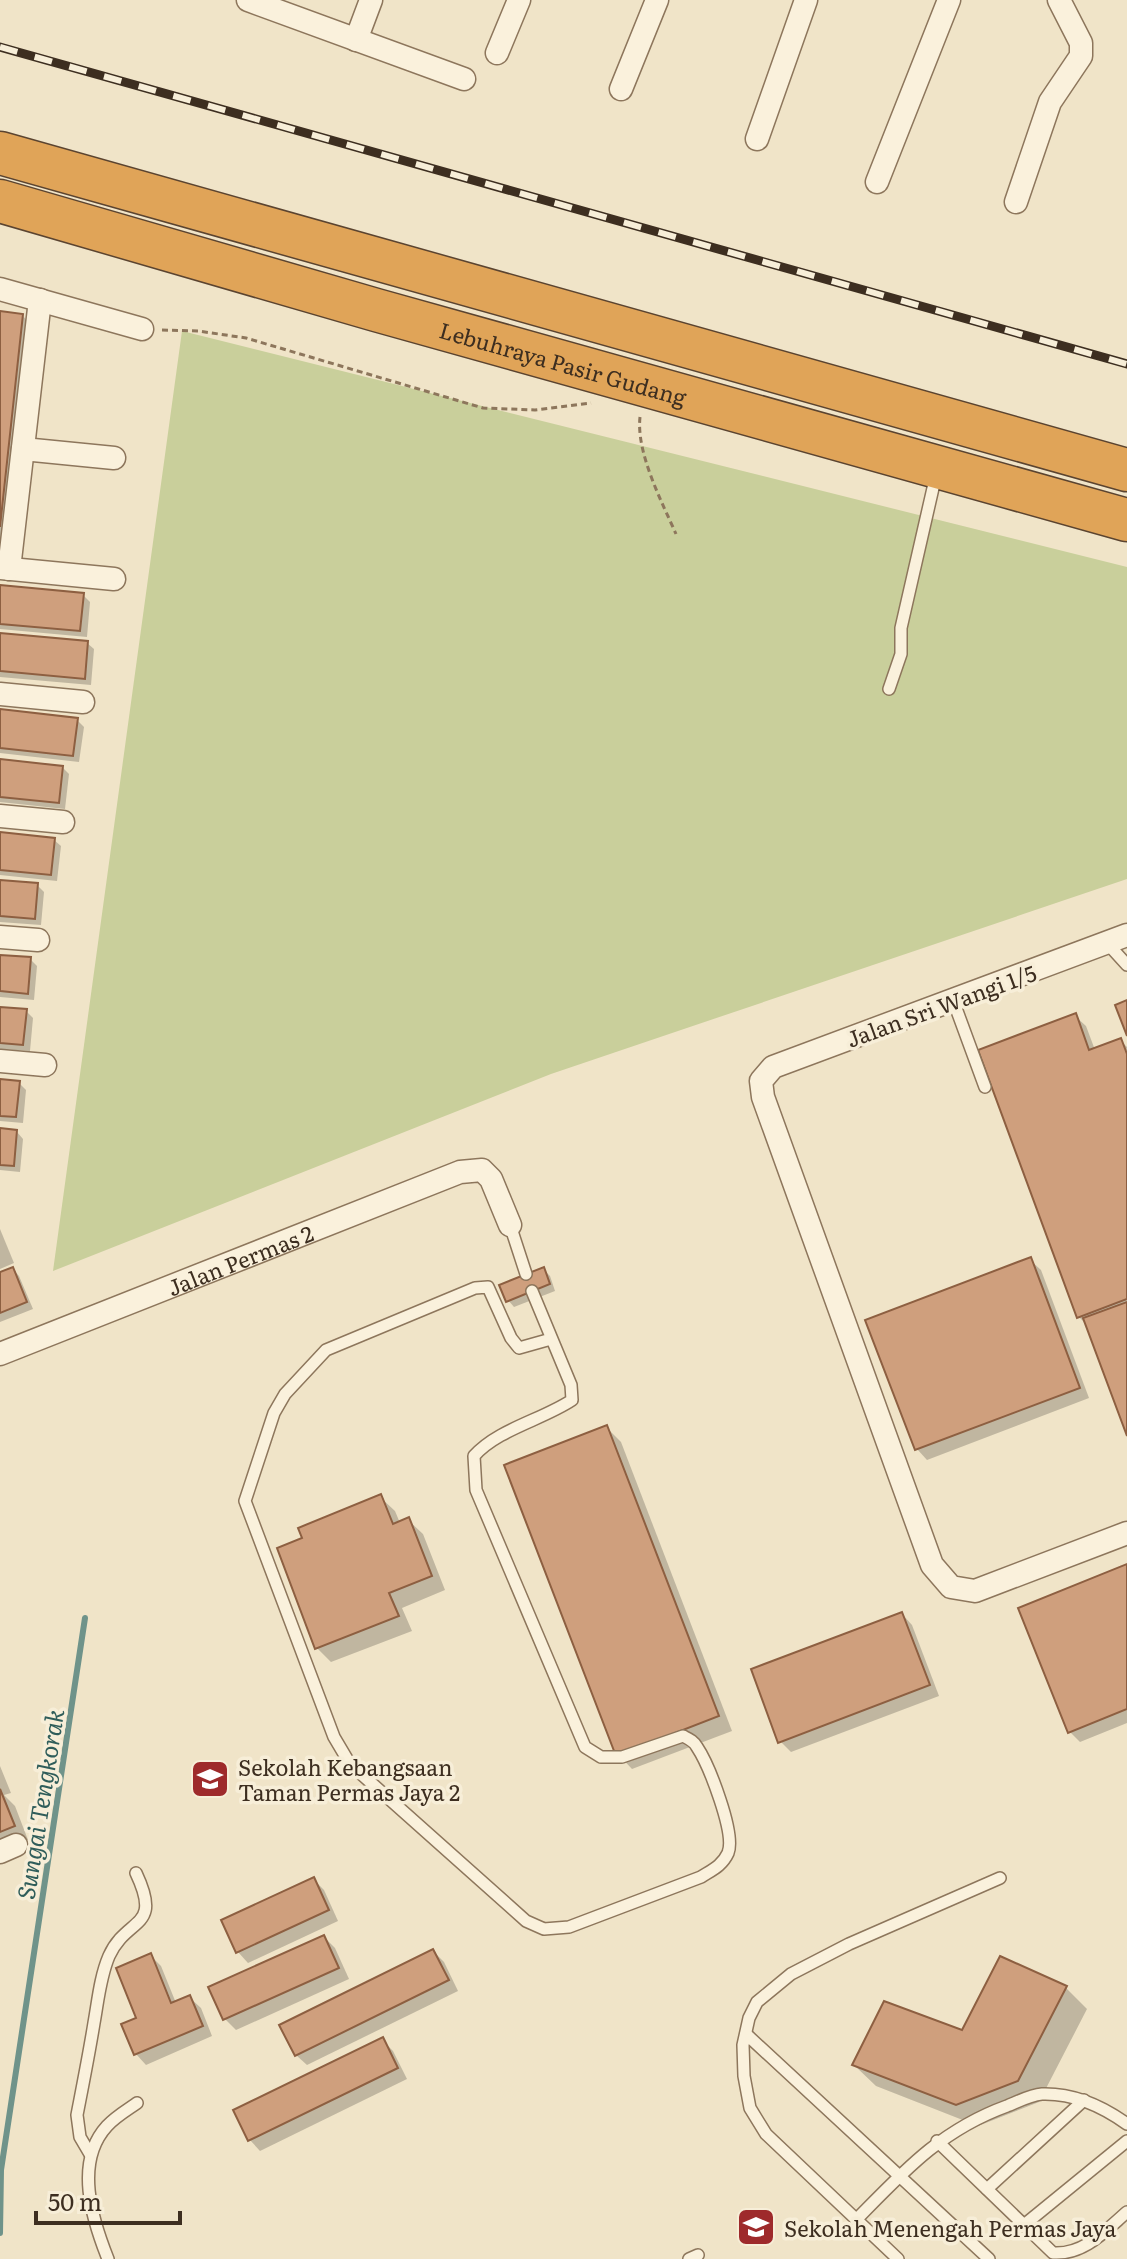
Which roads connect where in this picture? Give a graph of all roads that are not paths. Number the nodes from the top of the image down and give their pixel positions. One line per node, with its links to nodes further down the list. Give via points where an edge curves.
1 (248, 0): 8 (street)
2 (371, 0): 8 (street)
3 (519, 0): 9 (street)
4 (657, 0): 11 (street)
5 (806, 0): 12 (street)
6 (949, 0): 14 (street)
7 (1059, 0): 16 (street, via 1081,43 1081,56 1050,102)
8 (356, 40): 10 (street)
9 (497, 53)
10 (464, 79)
11 (621, 89)
12 (757, 139)
13 (0, 153): 23 (highway)
14 (877, 182)
15 (0, 201): 22 (highway, Lebuhraya Pasir Gudang)
16 (1016, 202)
17 (0, 289): 18 (street)
18 (40, 300): 19 (street); 20 (street)
19 (142, 329)
20 (23, 449): 21 (street); 25 (street)
21 (114, 458)
22 (938, 467): 24 (highway, Lebuhraya Pasir Gudang); 27 (lane, via 901,628 901,654)
23 (1127, 470)
24 (1127, 520)
25 (4, 568): 26 (street)
26 (114, 579)
27 (889, 689)
28 (0, 694): 29 (street)
29 (83, 702)
30 (0, 816): 31 (street)
31 (63, 822)
32 (0, 937): 34 (street)
33 (1117, 939): 35 (lane); 36 (street, Jalan Sri Wangi 1/5)
34 (38, 940)
35 (1127, 965)
36 (953, 1000): 39 (lane); 45 (street, Jalan Sri Wangi 1/5, via 773,1067 761,1081 763,1097 932,1565 951,1587 975,1591)
37 (0, 1061): 38 (street)
38 (45, 1065)
39 (985, 1087)
40 (510, 1225): 41 (lane); 44 (street, Jalan Permas 2, via 491,1179 482,1170 460,1172)
41 (526, 1274)
42 (532, 1291): 43 (lane)
43 (551, 1339): 43 (lane, via 572,1400 484,1445 474,1456 476,1490 585,1747 601,1757 622,1757 683,1736 696,1743 731,1838 720,1866 701,1877 569,1927 544,1929 526,1921 350,1764 334,1737 245,1501 279,1404 326,1350 488,1287 519,1348)
44 (0, 1354)
45 (1127, 1533)
46 (136, 1873): 54 (lane, via 146,1895 146,1912 119,1938 102,1976 77,2115 80,2137)
47 (1000, 1878): 48 (lane, via 791,1974 757,2002)
48 (746, 2034): 55 (lane); 58 (lane, via 744,2076 750,2108 766,2134)
49 (1084, 2100): 51 (lane); 52 (lane, via 1032,2096 984,2114); 56 (lane)
50 (137, 2103): 54 (lane, via 106,2127)
51 (1127, 2124)
52 (937, 2141): 55 (lane); 56 (lane)
53 (1127, 2141): 59 (lane)
54 (90, 2154): 60 (lane, via 91,2200)
55 (899, 2175): 58 (lane); 62 (lane)
56 (987, 2189): 59 (lane)
57 (1127, 2212): 59 (lane, via 1070,2254 1053,2253)
58 (857, 2219): 61 (lane)
59 (1024, 2225)
60 (108, 2259)
61 (898, 2259)
62 (989, 2259)

